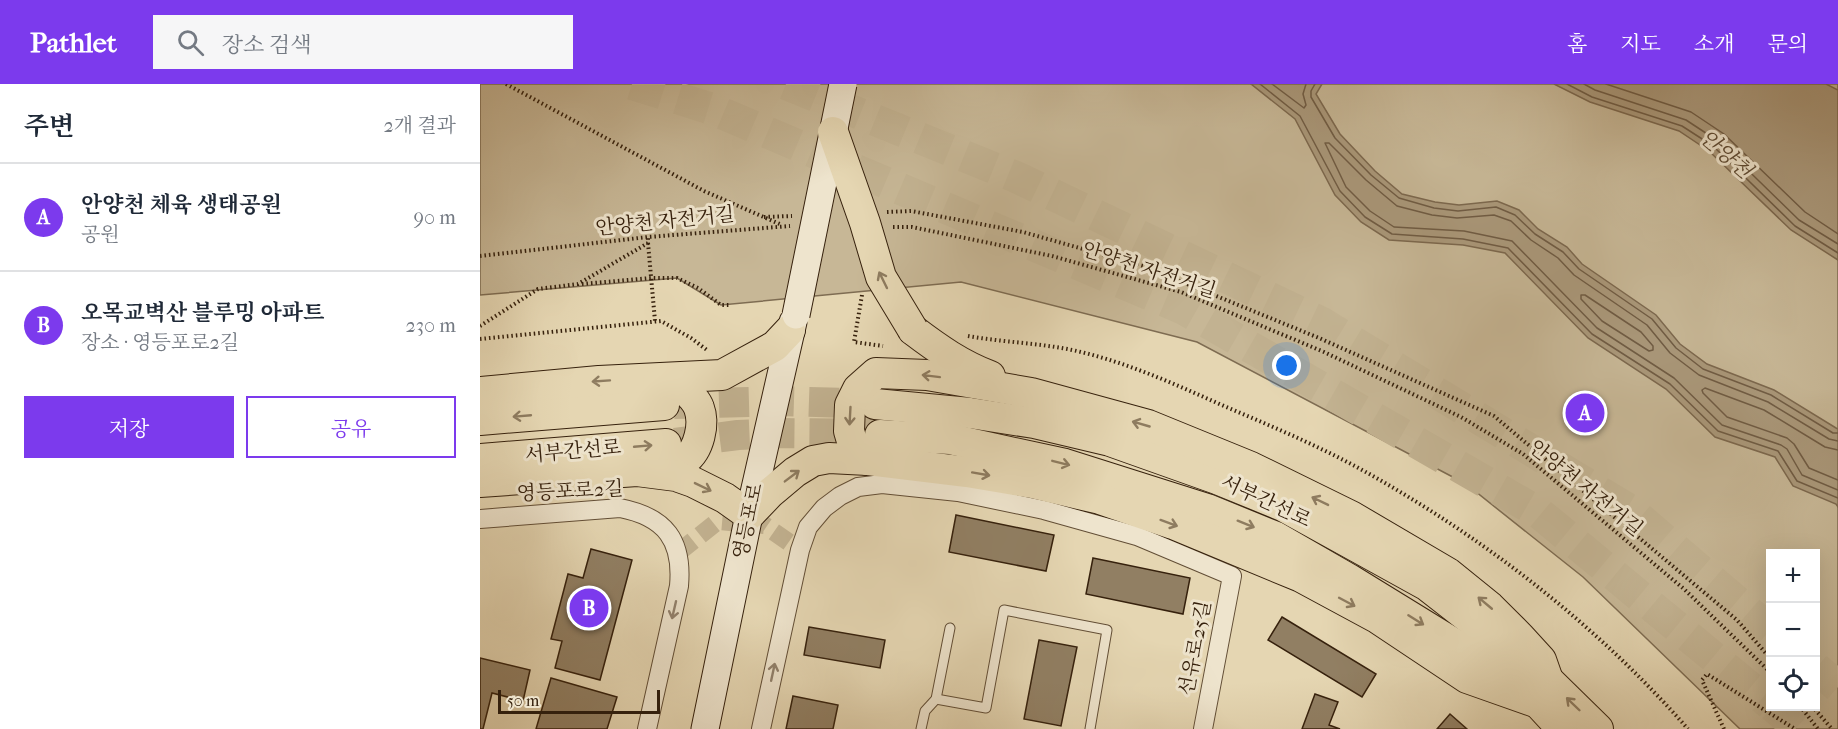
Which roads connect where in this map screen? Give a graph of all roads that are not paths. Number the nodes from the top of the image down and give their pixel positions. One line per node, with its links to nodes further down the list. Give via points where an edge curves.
1 (843, 84): 2 (main road, 영등포로, bridge)
2 (833, 132): 3 (main road, 영등포로, bridge); 6 (main road, one-way to 2, bridge, via 968,367 913,330 881,277)
3 (793, 323): 4 (main road, via 775,346 722,375); 15 (main road, 영등포로)
4 (638, 379): 5 (main road, one-way to 5); 13 (main road, via 684,388 700,409 700,431 698,445 687,459 671,468)
5 (480, 392)
6 (1031, 393): 11 (main road, one-way to 11, via 927,375 876,374 858,389 850,405 849,431 854,448); 18 (main road, one-way to 6, via 1541,660 1490,607 1448,573 1380,532 1251,467 1148,425)
7 (874, 404): 18 (main road, 서부간선로, via 1034,423 1110,441 1283,506 1426,585)
8 (664, 405): 9 (main road, 서부간선로, one-way to 9)
9 (480, 420)
10 (666, 444): 12 (main road, 서부간선로, one-way to 10)
11 (874, 447): 15 (main road, one-way to 11, via 770,493 813,461); 18 (main road, one-way to 18, via 968,472 1100,499 1173,524 1301,578 1377,618 1467,678)
12 (480, 459)
13 (637, 471): 14 (main road); 15 (main road, one-way to 15, via 693,482)
14 (480, 482)
15 (749, 515): 21 (main road, 영등포로)
16 (480, 519): 20 (street, 영등포로2길, one-way to 20, via 620,508 640,512 669,534 679,552 679,586)
17 (950, 628): 19 (lane)
18 (1543, 691): 26 (main road, 서부간선로); 27 (main road, 서부간선로, one-way to 18)
19 (936, 699): 23 (lane, via 925,711); 24 (lane, via 986,708 1004,610 1095,627 1107,630)
20 (647, 729)
21 (705, 729)
22 (761, 729): 25 (street, 선유로25길, one-way to 25, via 808,527 840,496 858,487 882,484 958,492 1044,510 1137,536 1232,576)
23 (921, 729)
24 (1090, 729)
25 (1203, 729)
26 (1562, 729)
27 (1598, 729)

